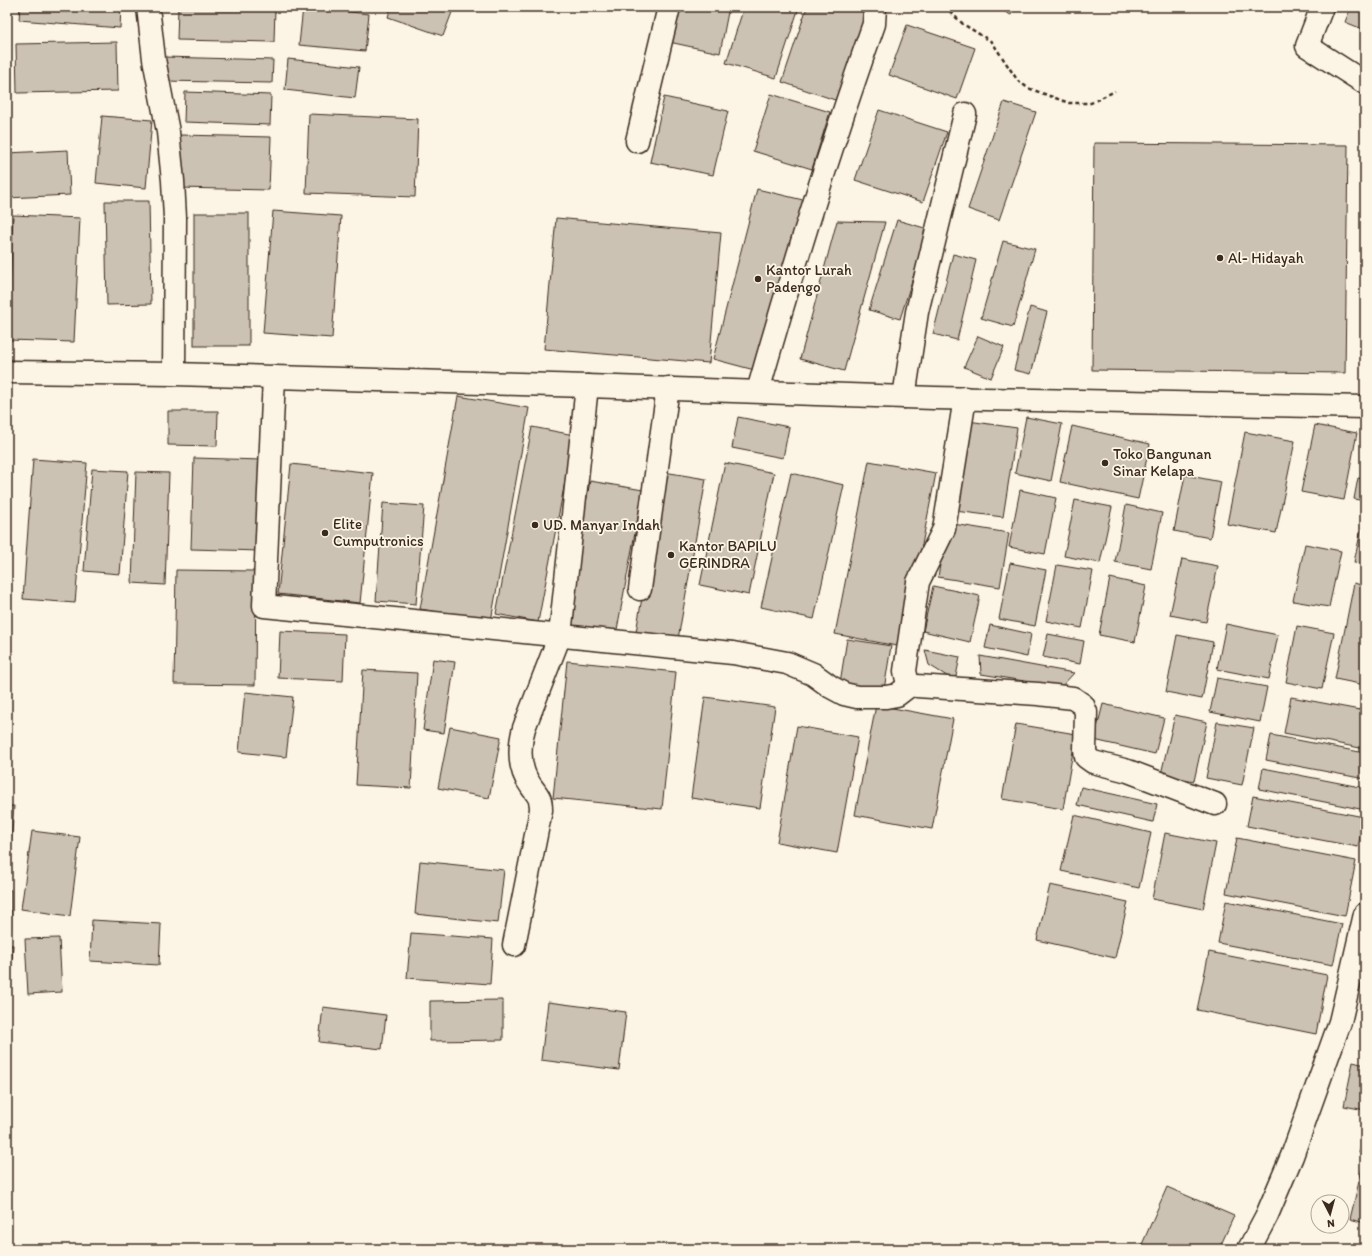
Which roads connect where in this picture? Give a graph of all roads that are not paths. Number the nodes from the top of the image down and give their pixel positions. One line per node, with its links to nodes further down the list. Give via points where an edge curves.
1 (148, 7): 9 (street, via 154,59 168,132 173,181)
2 (669, 7): 7 (street)
3 (875, 7): 13 (street, via 874,24 826,167)
4 (1322, 7): 5 (street, via 1307,46)
5 (1365, 83)
6 (965, 114): 14 (street, via 917,312)
7 (637, 141)
8 (7, 372): 9 (street)
9 (174, 374): 10 (street)
10 (274, 377): 11 (street); 18 (street, via 264,606)
11 (587, 386): 12 (street); 18 (street)
12 (668, 388): 13 (street); 17 (street)
13 (758, 391): 14 (street)
14 (904, 397): 15 (street)
15 (965, 398): 16 (street); 19 (street, via 944,529 918,582 905,671)
16 (1365, 407)
17 (640, 589)
18 (560, 635): 19 (street, via 733,653 787,663 813,674 844,694 857,697 897,695); 22 (street, via 524,728 521,743 523,772 540,796 541,810)
19 (910, 685): 20 (street, via 1073,698 1086,712 1086,757 1093,762 1128,771)
20 (1215, 804)
21 (1365, 914): 23 (street, via 1340,1022 1292,1156 1267,1215)
22 (514, 945)
23 (1249, 1249)

